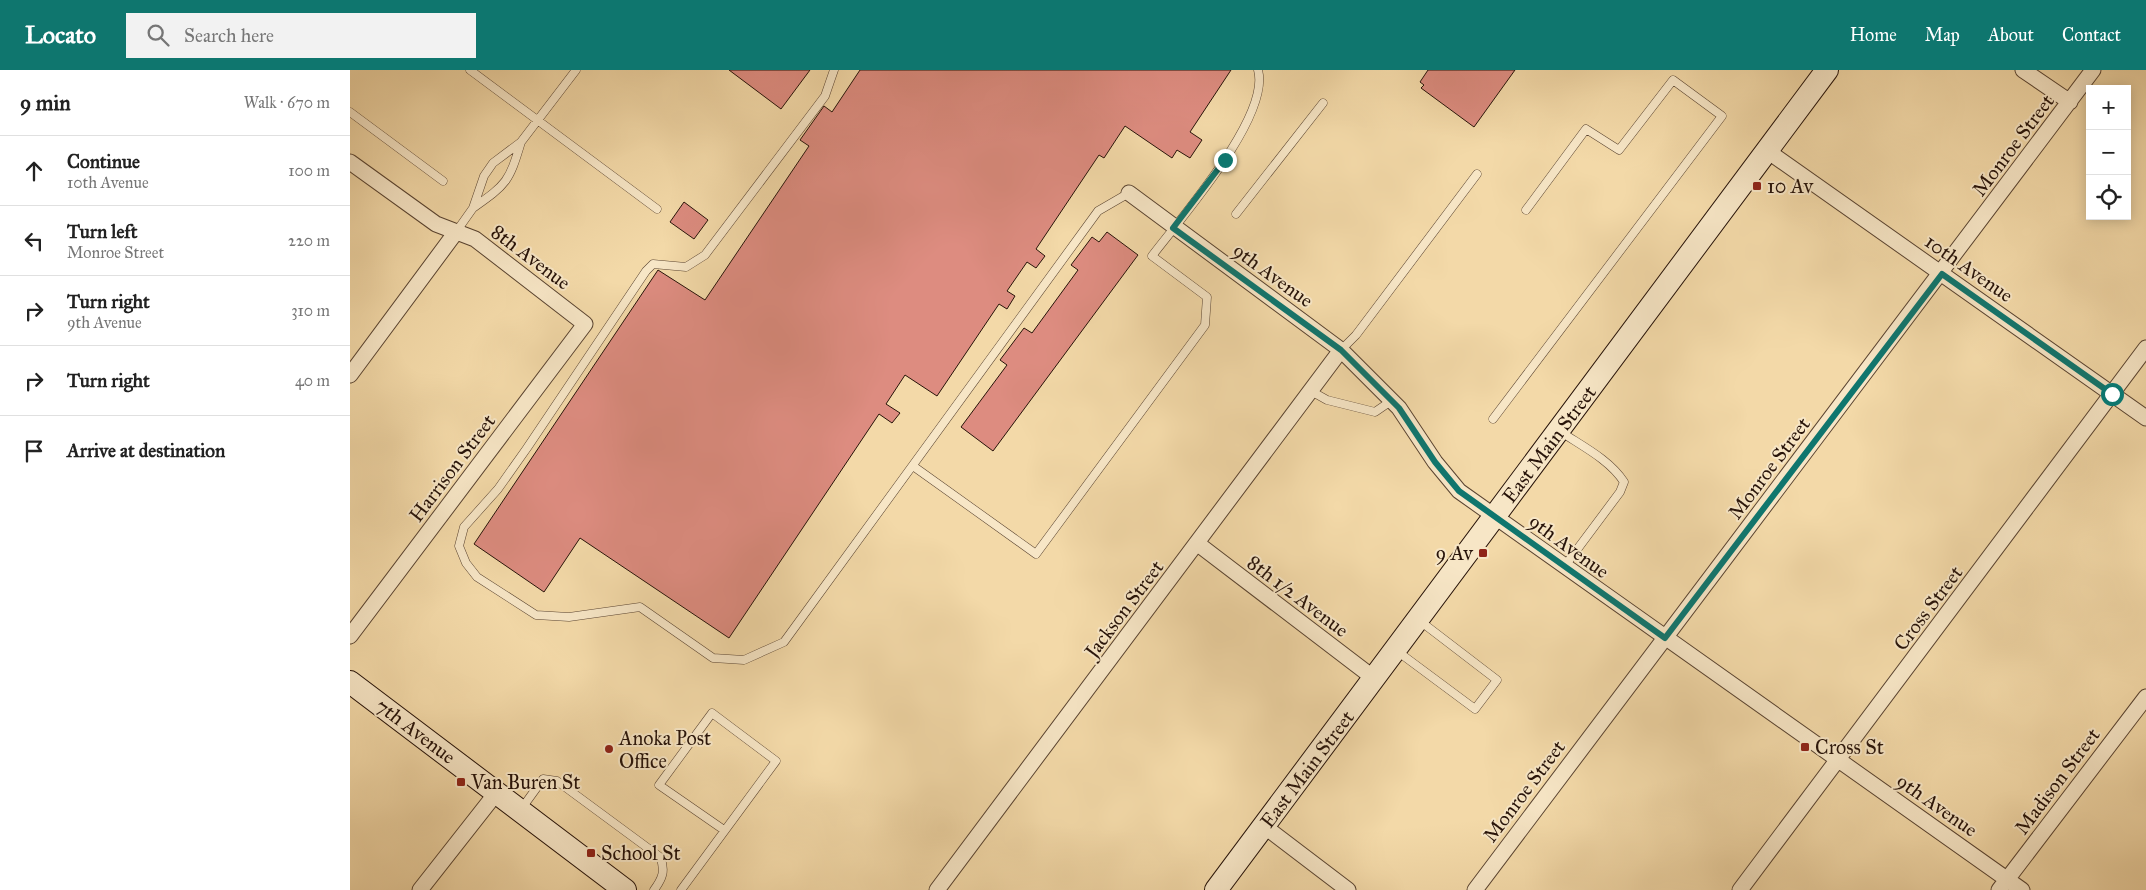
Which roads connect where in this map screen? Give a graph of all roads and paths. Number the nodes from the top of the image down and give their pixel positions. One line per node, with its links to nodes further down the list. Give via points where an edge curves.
1 (470, 70): 11 (lane)
2 (576, 70): 11 (lane)
3 (834, 70): 35 (lane, via 825,96 705,255 686,267 653,264 646,271 498,489 464,527 459,546 466,563 478,577 536,615 569,617 640,607 712,658 744,660 784,642)
4 (1258, 70): 22 (lane, via 1260,79 1255,105 1214,176)
5 (1828, 70): 13 (main road, East Main Street)
6 (2023, 70): 8 (street)
7 (2093, 70): 8 (street, Monroe Street)
8 (2070, 102): 24 (street, Monroe Street)
9 (1323, 103): 21 (lane)
10 (350, 112): 16 (lane)
11 (538, 121): 12 (lane); 19 (lane)
12 (521, 142): 18 (lane, via 488,169); 18 (lane, via 512,174 500,189)
13 (1769, 152): 24 (street, 10th Avenue); 34 (main road, East Main Street)
14 (350, 162): 23 (street, 8th Avenue, via 436,224)
15 (1477, 174): 27 (lane, via 1361,329)
16 (443, 181)
17 (1129, 193): 22 (street, 9th Avenue); 35 (lane, via 1098,211)
18 (473, 208): 23 (lane)
19 (657, 209)
20 (1526, 210): 32 (lane, via 1586,128 1619,150 1673,80 1722,116)
21 (1236, 214)
22 (1173, 228): 27 (street, 9th Avenue); 35 (lane, via 1152,256 1207,297 1204,324 1036,554)
23 (456, 232): 25 (street, 8th Avenue, via 475,238); 28 (street)
24 (1942, 274): 30 (street, 10th Avenue); 41 (street, Monroe Street)
25 (585, 324): 40 (street, Harrison Street)
26 (2146, 348): 30 (street, Cross Street)
27 (1341, 350): 29 (street, Jackson Street); 31 (street, 9th Avenue)
28 (350, 375)
29 (1311, 392): 31 (lane, via 1328,400 1375,412); 37 (street, Jackson Street)
30 (2112, 394): 33 (street, 10th Avenue); 46 (street, Cross Street)
31 (1391, 401): 36 (street, 9th Avenue, via 1459,491)
32 (1493, 418)
33 (2146, 418)
34 (1560, 431): 36 (main road, East Main Street); 38 (lane, via 1619,474 1624,482)
35 (913, 466)
36 (1495, 517): 38 (street, 9th Avenue); 39 (main road, East Main Street)
37 (1198, 544): 43 (street, 8th 1/2 Avenue); 56 (street, Jackson Street)
38 (1564, 567): 41 (street, 9th Avenue)
39 (1418, 620): 42 (main road, East Main Street); 42 (lane, via 1497,680 1475,709)
40 (350, 636)
41 (1665, 638): 46 (street, 9th Avenue); 59 (street, Monroe Street)
42 (1396, 651): 43 (main road, East Main Street)
43 (1375, 679): 49 (main road, East Main Street)
44 (350, 682): 47 (main road, 7th Avenue)
45 (2146, 697): 51 (street, Madison Street)
46 (1839, 761): 51 (street, 9th Avenue); 60 (street, Cross Street)
47 (498, 792): 48 (main road, 7th Avenue); 52 (street)
48 (520, 810): 53 (main road, 7th Avenue); 54 (lane, via 543,778 557,781 660,857 663,875)
49 (1264, 826): 57 (main road, East Main Street); 58 (street)
50 (724, 830): 50 (lane, via 659,784 712,713 776,761); 55 (lane)
51 (2003, 885): 61 (street, 9th Avenue)
52 (420, 890)
53 (625, 890)
54 (654, 890)
55 (682, 890)
56 (937, 890)
57 (1216, 890)
58 (1348, 890)
59 (1475, 890)
60 (1740, 890)
61 (2022, 890)

